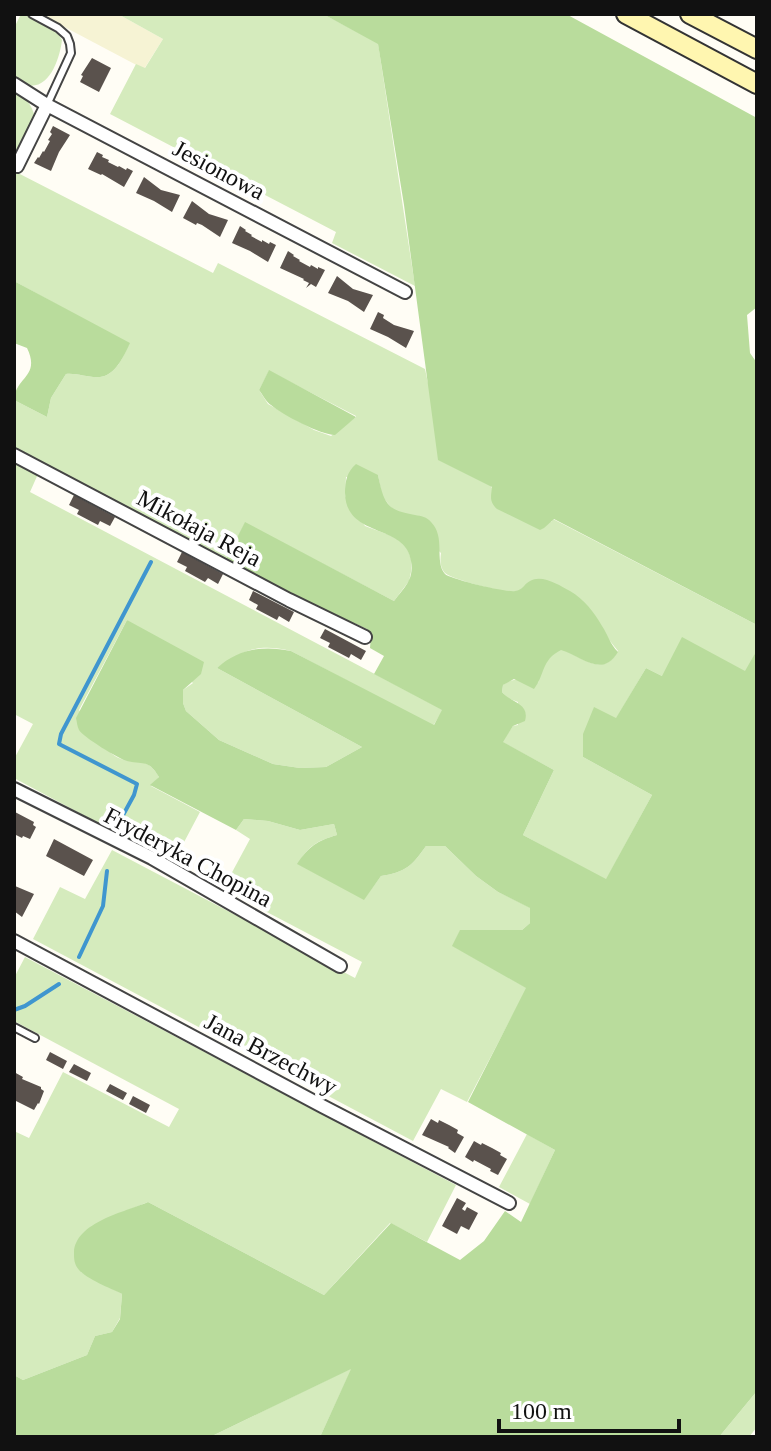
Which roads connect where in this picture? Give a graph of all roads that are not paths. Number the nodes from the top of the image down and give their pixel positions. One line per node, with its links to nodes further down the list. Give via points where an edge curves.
1 (32, 14): 7 (lane, via 58,28 70,44 71,53)
2 (626, 14): 6 (main road)
3 (690, 14): 4 (main road)
4 (757, 49)
5 (14, 84): 7 (street, Jesionowa)
6 (757, 84)
7 (47, 105): 8 (street); 9 (street, Jesionowa)
8 (14, 165)
9 (405, 292)
10 (14, 455): 11 (street, Mikołaja Reja)
11 (365, 637)
12 (14, 789): 14 (street, Fryderyka Chopina, via 152,858)
13 (14, 941): 17 (street, Jana Brzechwy)
14 (340, 966)
15 (14, 1027): 16 (lane)
16 (35, 1038)
17 (509, 1203)

